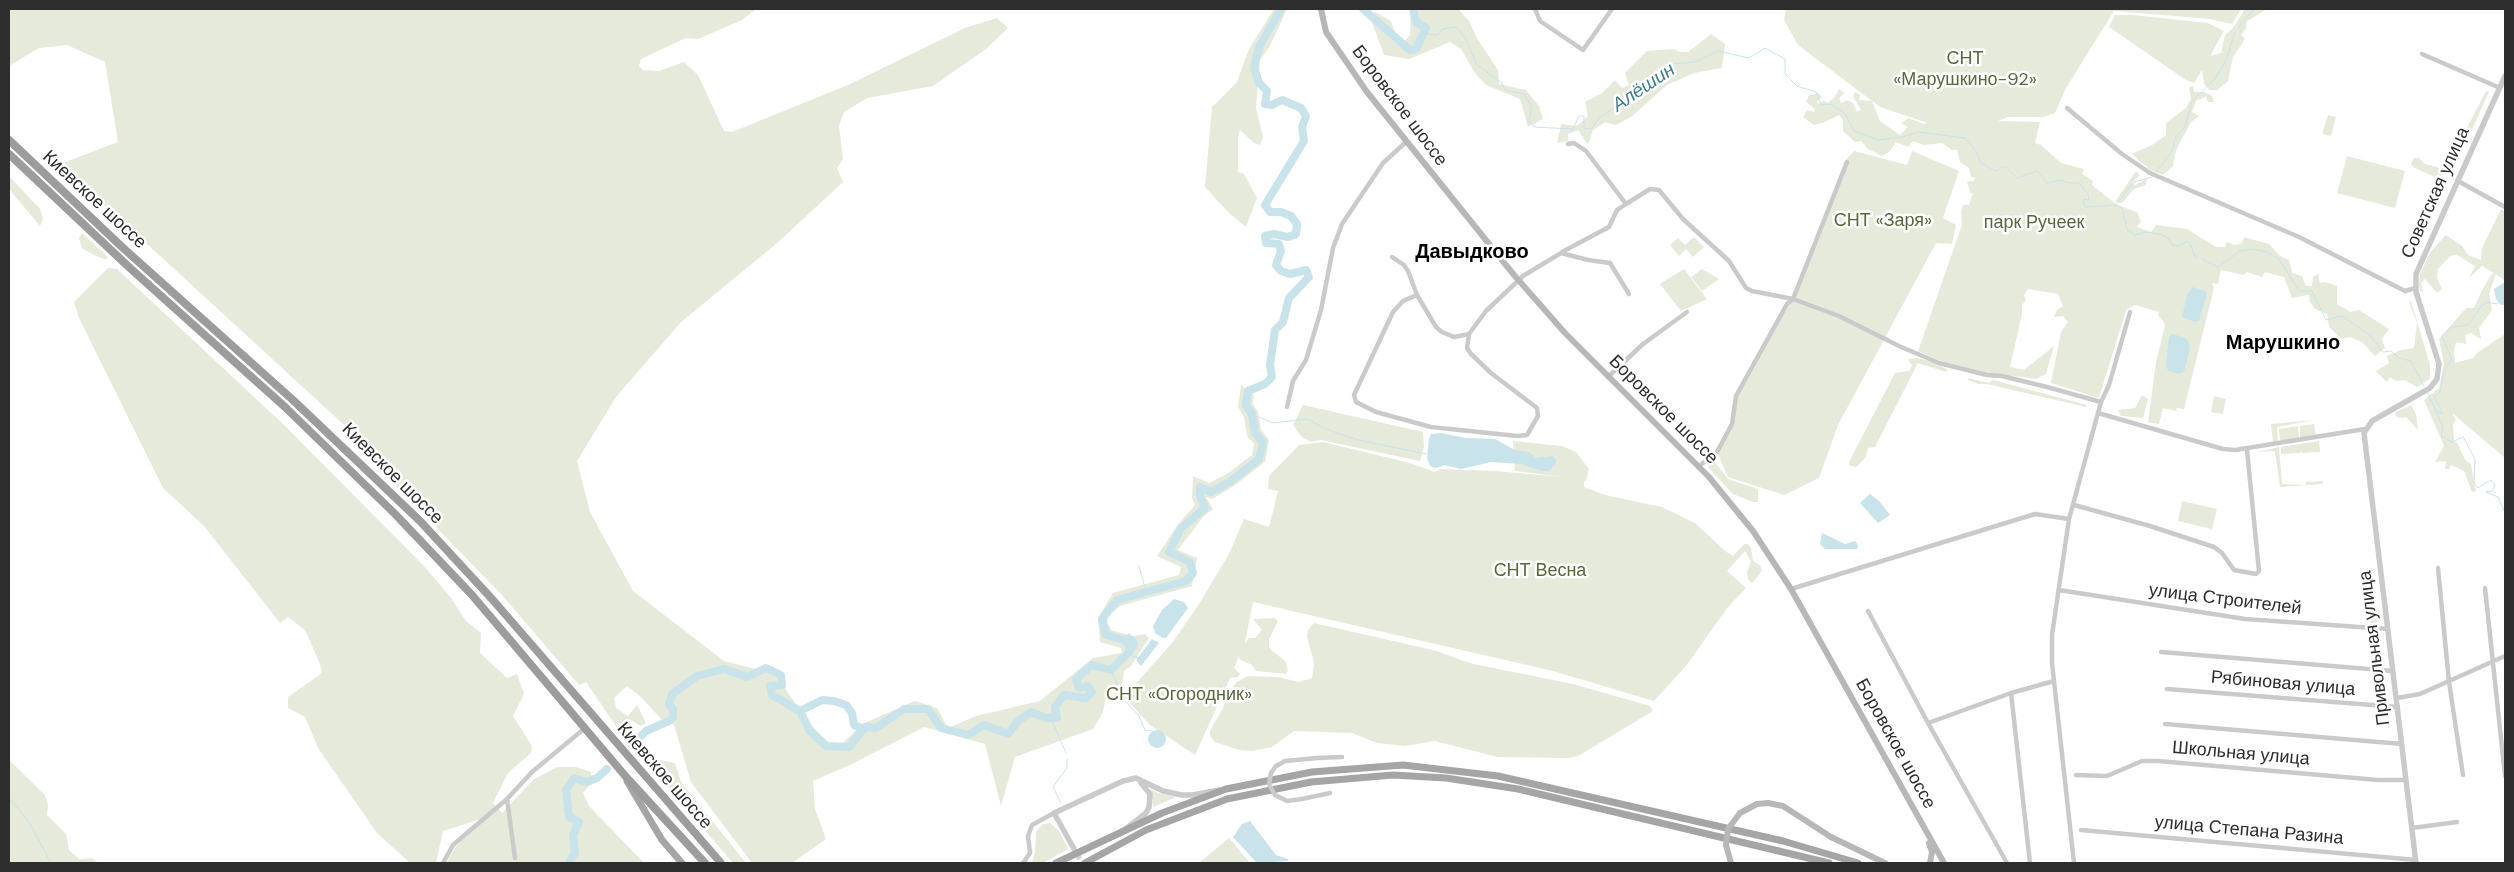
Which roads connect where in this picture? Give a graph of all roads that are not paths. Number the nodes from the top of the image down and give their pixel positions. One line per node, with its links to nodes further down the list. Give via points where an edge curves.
1 (1321, 9): 9 (main road, Боровское шоссе, via 1328,36)
2 (1535, 9): 3 (street, via 1540,21 1583,50)
3 (1612, 9)
4 (2422, 54): 6 (street)
5 (2505, 76): 6 (street, Советская улица)
6 (2500, 88): 13 (street, Советская улица)
7 (2067, 108): 19 (street, via 2150,173 2300,237 2405,291)
8 (9, 140): 81 (highway, Киевское шоссе, via 394,495 492,599)
9 (1406, 142): 18 (main road, Боровское шоссе); 28 (street, via 1383,163 1342,224 1333,248 1321,310 1306,360 1294,381)
10 (1568, 144): 14 (street, via 1574,143 1586,151)
11 (9, 154): 53 (highway, Киевское шоссе, via 285,407 395,514 465,588)
12 (1847, 162): 22 (street)
13 (2458, 181): 15 (street); 19 (street, Советская улица, via 2416,271)
14 (1626, 204): 16 (street, via 1617,210 1609,226); 22 (street, via 1650,189 1659,190 1682,219 1729,261 1746,288)
15 (2505, 207)
16 (1561, 253): 18 (street); 20 (street, via 1610,263)
17 (1392, 257): 21 (street, via 1408,271)
18 (1518, 280): 25 (street, via 1486,310); 26 (main road, Боровское шоссе)
19 (2415, 288): 30 (street, Советская улица, via 2438,364 2435,383 2376,418)
20 (1629, 294)
21 (1417, 295): 25 (street, via 1439,330 1454,337); 25 (street, via 1403,301 1393,312 1353,400 1376,412 1431,427 1527,435 1538,416 1538,408 1471,354 1467,348)
22 (1793, 299): 27 (street, via 1840,316 1939,363); 32 (street, via 1749,369 1736,396 1732,424 1717,452)
23 (1687, 312): 26 (street, via 1643,344)
24 (2130, 312): 27 (street)
25 (1469, 334)
26 (1608, 377): 32 (main road, Боровское шоссе)
27 (2101, 402): 29 (street)
28 (1287, 407)
29 (2098, 413): 31 (street, via 2222,449); 33 (street)
30 (2366, 429): 31 (street); 40 (street, Привольная улица, via 2364,437)
31 (2247, 450): 33 (street, via 2259,571 2256,574 2234,570 2214,547)
32 (1698, 466): 37 (main road, Боровское шоссе, via 1753,531)
33 (2074, 505): 34 (street)
34 (2069, 519): 37 (street, via 2035,514); 38 (street)
35 (2438, 568): 46 (street)
36 (2484, 588): 43 (street)
37 (1791, 589): 68 (main road, Боровское шоссе)
38 (2059, 590): 40 (street, улица Строителей, via 2245,619); 45 (street, via 2052,635)
39 (1868, 611): 51 (street)
40 (2388, 629): 44 (street, Привольная улица)
41 (2161, 652): 44 (street)
42 (2505, 656): 43 (street)
43 (2493, 661): 46 (street); 58 (street)
44 (2393, 671): 49 (street, Привольная улица)
45 (2054, 681): 48 (street); 94 (street)
46 (2449, 682): 49 (street, via 2420,694); 57 (street)
47 (2166, 689): 50 (street, Рябиновая улица)
48 (2011, 693): 51 (street); 93 (street)
49 (2397, 698): 50 (street, Привольная улица)
50 (2398, 707): 54 (street, Привольная улица)
51 (1928, 723): 92 (street)
52 (2165, 724): 54 (street)
53 (585, 728): 59 (highway, Киевское шоссе); 64 (street, via 532,772)
54 (2402, 744): 61 (street, Привольная улица)
55 (1342, 757): 63 (street, bridge, via 1285,761 1271,773 1269,784 1275,796 1287,801)
56 (2076, 775): 61 (street, Школьная улица, via 2107,776 2142,761 2158,761)
57 (2463, 775)
58 (2505, 776)
59 (626, 779): 79 (main road, via 658,834); 80 (highway, Киевское шоссе)
60 (1130, 779): 62 (street, via 1136,778 1160,790 1178,794 1193,795); 65 (street); 73 (street, via 1145,786 1151,802 1146,813)
61 (2406, 780): 71 (street, Привольная улица)
62 (1226, 789): 73 (main road); 88 (main road, via 1293,774 1349,768 1403,765 1452,769 1641,807 1804,846)
63 (1330, 793)
64 (507, 799): 76 (street); 78 (street, via 453,845)
65 (1068, 806): 66 (street); 70 (street, via 1062,816)
66 (1054, 813): 67 (street); 70 (street)
67 (1041, 819): 70 (street, via 1053,820); 82 (street, via 1030,829 1030,853)
68 (1920, 822): 90 (main road, via 1932,849); 91 (main road, Боровское шоссе)
69 (2457, 822): 71 (street)
70 (1062, 828): 74 (street)
71 (2412, 828): 77 (street, Привольная улица)
72 (2081, 830): 77 (street, улица Степана Разина)
73 (1122, 831): 75 (main road)
74 (1073, 847)
75 (1078, 854): 83 (main road); 84 (main road)
76 (515, 858)
77 (2416, 861)
78 (443, 863)
79 (682, 863)
80 (705, 863)
81 (721, 863)
82 (1024, 863)
83 (1056, 863)
84 (1064, 863)
85 (1085, 863): 87 (main road, via 1146,830 1228,799 1311,782 1393,776 1446,778 1518,789)
86 (1731, 863): 89 (main road, bridge, via 1726,845 1728,829 1740,813 1757,804 1773,803 1831,837)
87 (1829, 863)
88 (1858, 863)
89 (1885, 863)
90 (1930, 863)
91 (1944, 863)
92 (2007, 863)
93 (2030, 863)
94 (2074, 863)

